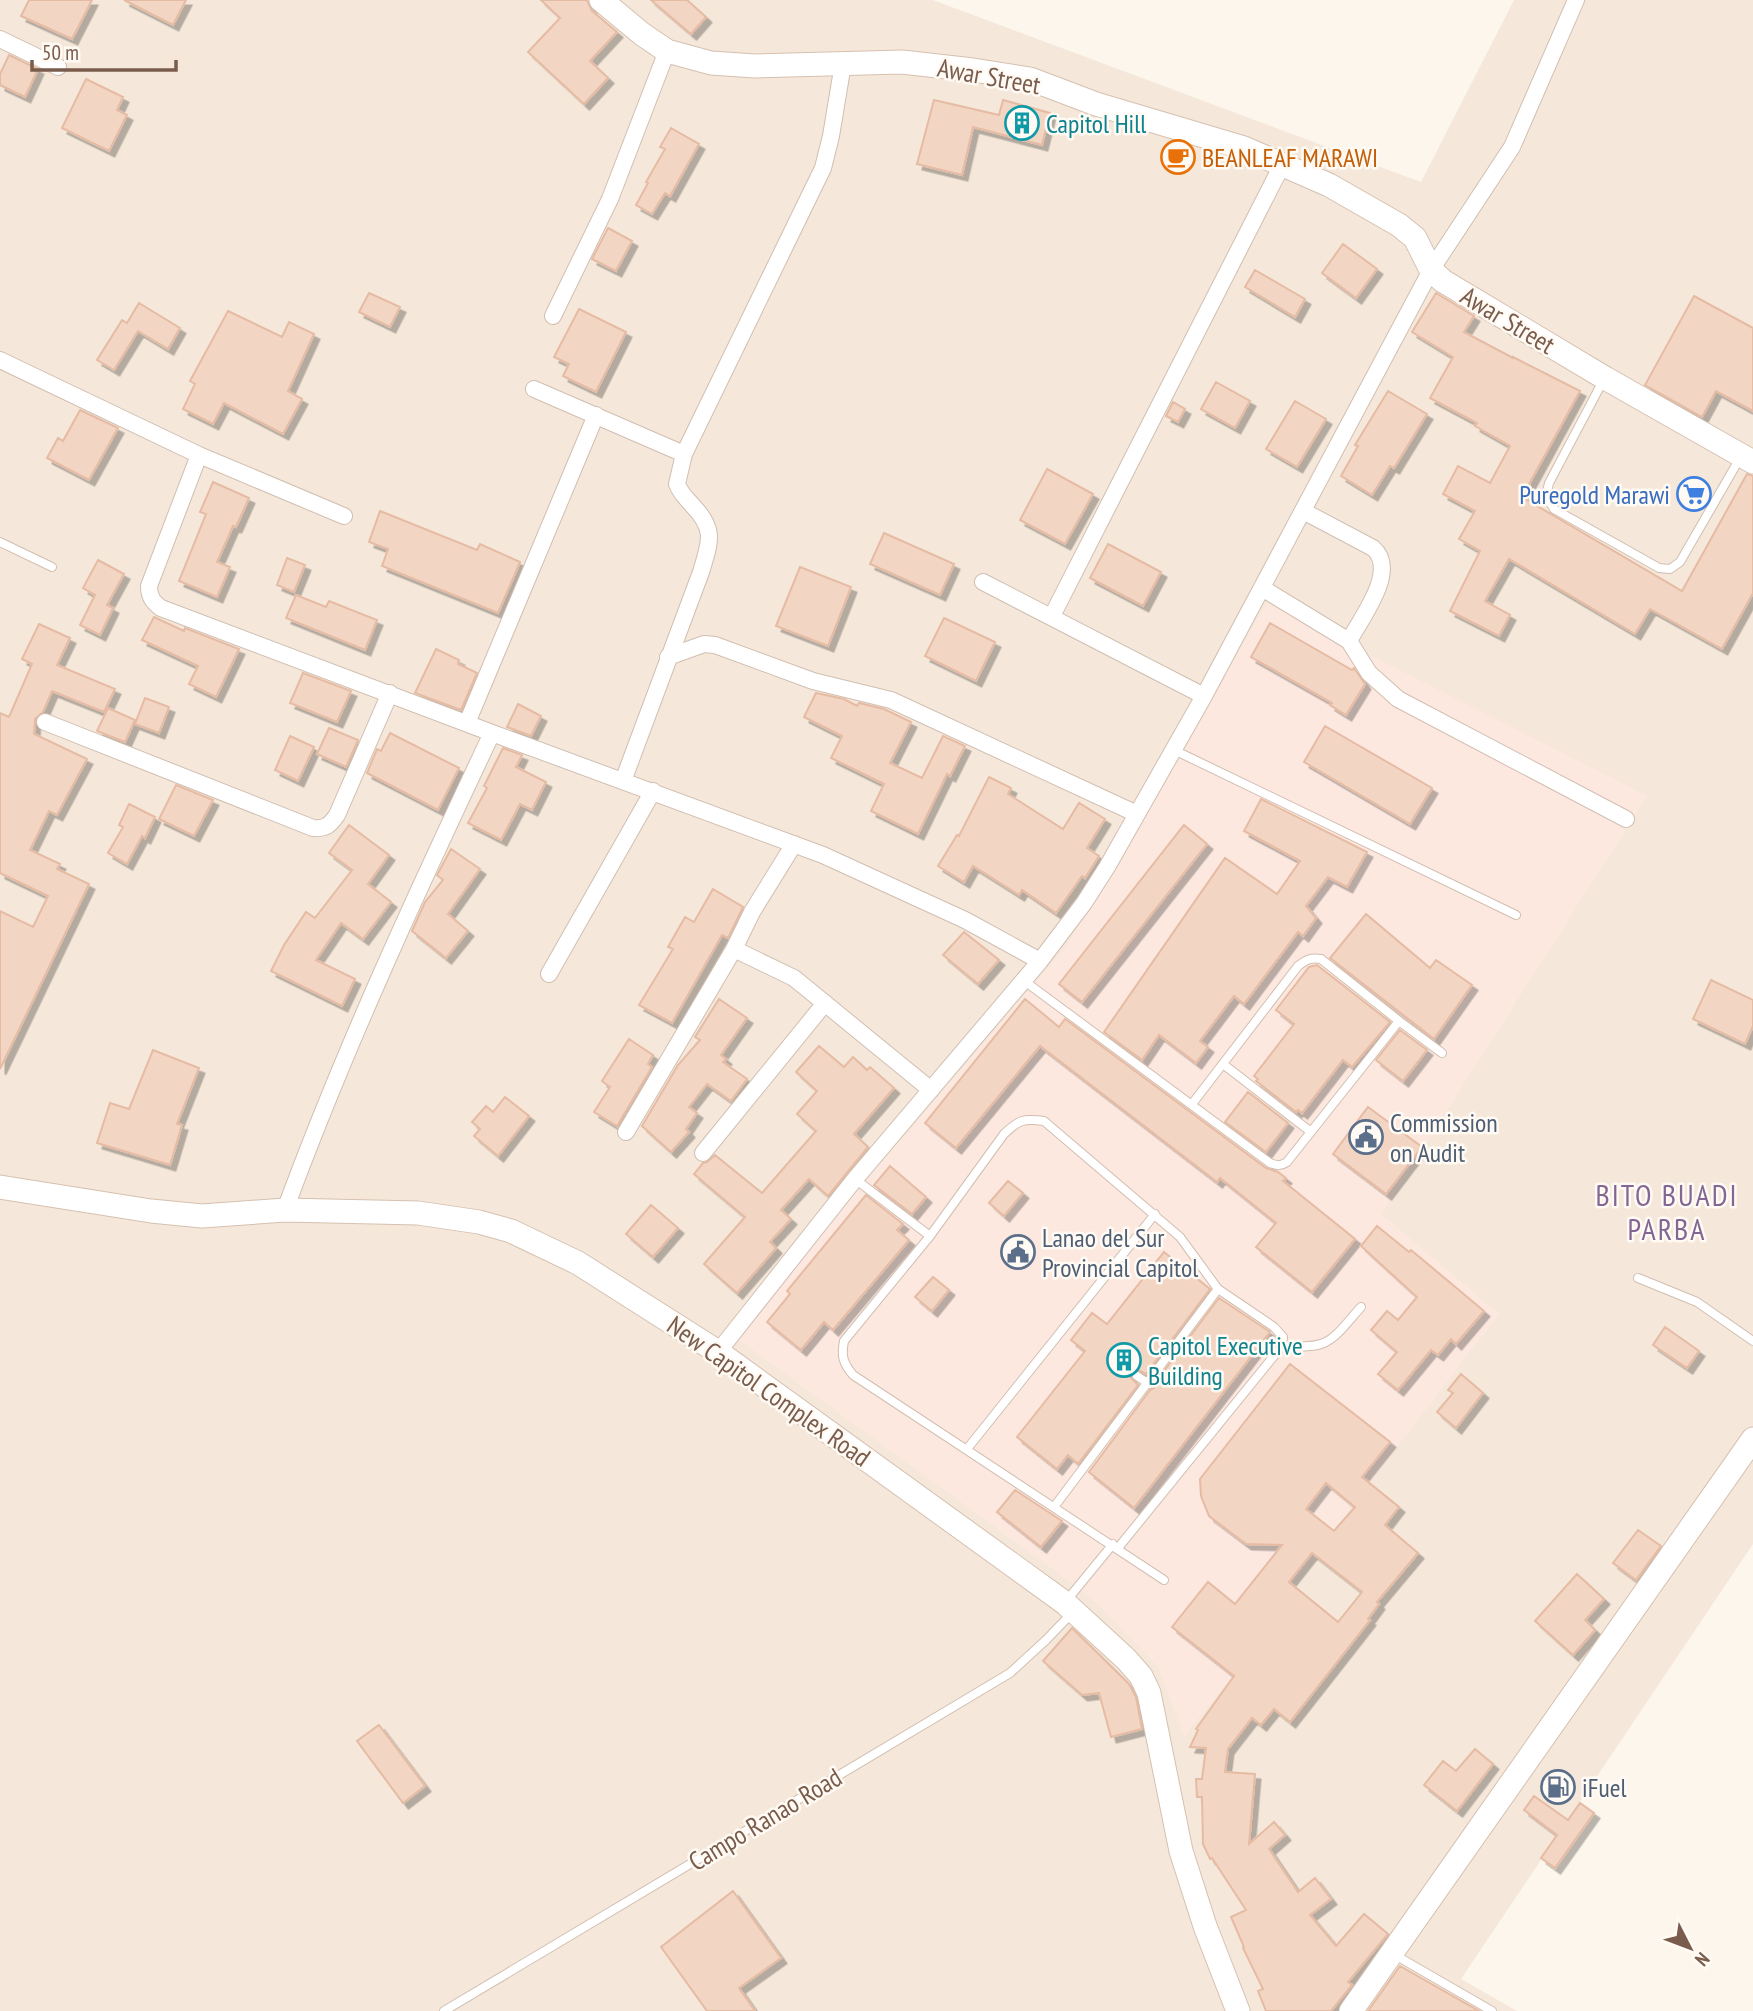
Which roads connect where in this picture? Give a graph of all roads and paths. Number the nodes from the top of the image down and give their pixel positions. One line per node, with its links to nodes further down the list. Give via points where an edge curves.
1 (601, 0): 4 (main road, Awar Street)
2 (1576, 0): 8 (street, via 1511,147)
3 (0, 39): 6 (street)
4 (667, 51): 5 (main road, Awar Street, via 733,65); 9 (street, via 610,199)
5 (843, 64): 7 (main road, Awar Street, via 902,62 1030,79 1096,104 1244,148); 14 (street, via 822,168)
6 (58, 67)
7 (1282, 165): 8 (main road, Awar Street, via 1329,185 1399,225 1415,238); 23 (street)
8 (1431, 270): 11 (main road, Awar Street); 17 (street)
9 (553, 316)
10 (0, 360): 15 (street)
11 (1605, 378): 16 (main road, Awar Street); 16 (lane, via 1549,483 1546,496 1553,509 1565,516 1659,568 1671,569)
12 (534, 389): 13 (street)
13 (596, 415): 14 (street); 29 (street)
14 (684, 454): 25 (street, via 677,484 706,519 709,544)
15 (199, 455): 18 (street); 26 (street, via 149,586 153,601 161,608)
16 (1747, 458)
17 (1303, 511): 22 (street); 24 (street, via 1381,555 1382,580)
18 (344, 516)
19 (0, 542): 20 (lane)
20 (52, 567)
21 (983, 582): 23 (street)
22 (1262, 588): 24 (street); 27 (street)
23 (1052, 616): 27 (street)
24 (1349, 641): 35 (street, via 1369,673 1398,699)
25 (668, 657): 32 (street); 34 (street, via 704,644 715,646 813,681 891,700)
26 (390, 693): 28 (street, via 337,815 323,828 313,828); 29 (street)
27 (1204, 696): 31 (street)
28 (45, 722)
29 (467, 723): 30 (street)
30 (492, 733): 32 (street); 53 (street, via 352,1043)
31 (1174, 750): 34 (street); 37 (lane)
32 (623, 781): 33 (street)
33 (653, 791): 36 (street); 40 (street)
34 (1137, 814): 39 (street, via 1090,894)
35 (1626, 818)
36 (794, 844): 38 (street); 39 (street, via 965,920)
37 (1516, 915)
38 (734, 949): 42 (street, via 793,978); 48 (street)
39 (1040, 961): 41 (street)
40 (550, 974)
41 (1023, 980): 46 (street); 47 (lane)
42 (825, 1003): 46 (street); 50 (street)
43 (1399, 1021): 44 (lane); 45 (lane, via 1314,958 1298,966); 49 (lane)
44 (1442, 1052)
45 (1223, 1064): 47 (lane); 49 (lane)
46 (931, 1090): 51 (street)
47 (1192, 1104): 49 (lane, via 1276,1165 1287,1162)
48 (626, 1132)
49 (1311, 1132)
50 (703, 1153)
51 (855, 1179): 55 (lane); 63 (street)
52 (0, 1187): 53 (main road, New Capitol Complex Road, via 202,1216)
53 (285, 1210): 63 (main road, New Capitol Complex Road, via 418,1213 511,1231 578,1263)
54 (1155, 1214): 55 (lane, via 1044,1121 1030,1119 1018,1121 1004,1134); 57 (lane, via 1180,1237); 59 (lane)
55 (930, 1236): 67 (lane, via 844,1341 844,1365)
56 (1639, 1278): 61 (lane, via 1697,1302)
57 (1218, 1289): 62 (lane, via 1274,1327 1283,1337); 65 (lane)
58 (1361, 1307): 62 (lane, via 1323,1345)
59 (1069, 1324): 60 (lane); 67 (lane)
60 (1078, 1331)
61 (1753, 1340)
62 (1282, 1346): 69 (lane, Campo Ranao Road)
63 (718, 1352): 71 (main road, New Capitol Complex Road)
64 (1138, 1376): 65 (lane)
65 (1149, 1384): 68 (lane)
66 (1753, 1439): 72 (main road)
67 (967, 1449): 68 (lane)
68 (1054, 1507): 69 (lane)
69 (1115, 1546): 70 (lane); 71 (lane, Campo Ranao Road)
70 (1164, 1580)
71 (1070, 1607): 73 (lane, Campo Ranao Road, via 1046,1640 1010,1672); 74 (main road, New Capitol Complex Road, via 1126,1659 1149,1693 1181,1851)
72 (1392, 1953): 75 (main road); 76 (lane)
73 (444, 2011)
74 (1238, 2011)
75 (1351, 2011)
76 (1492, 2011)

